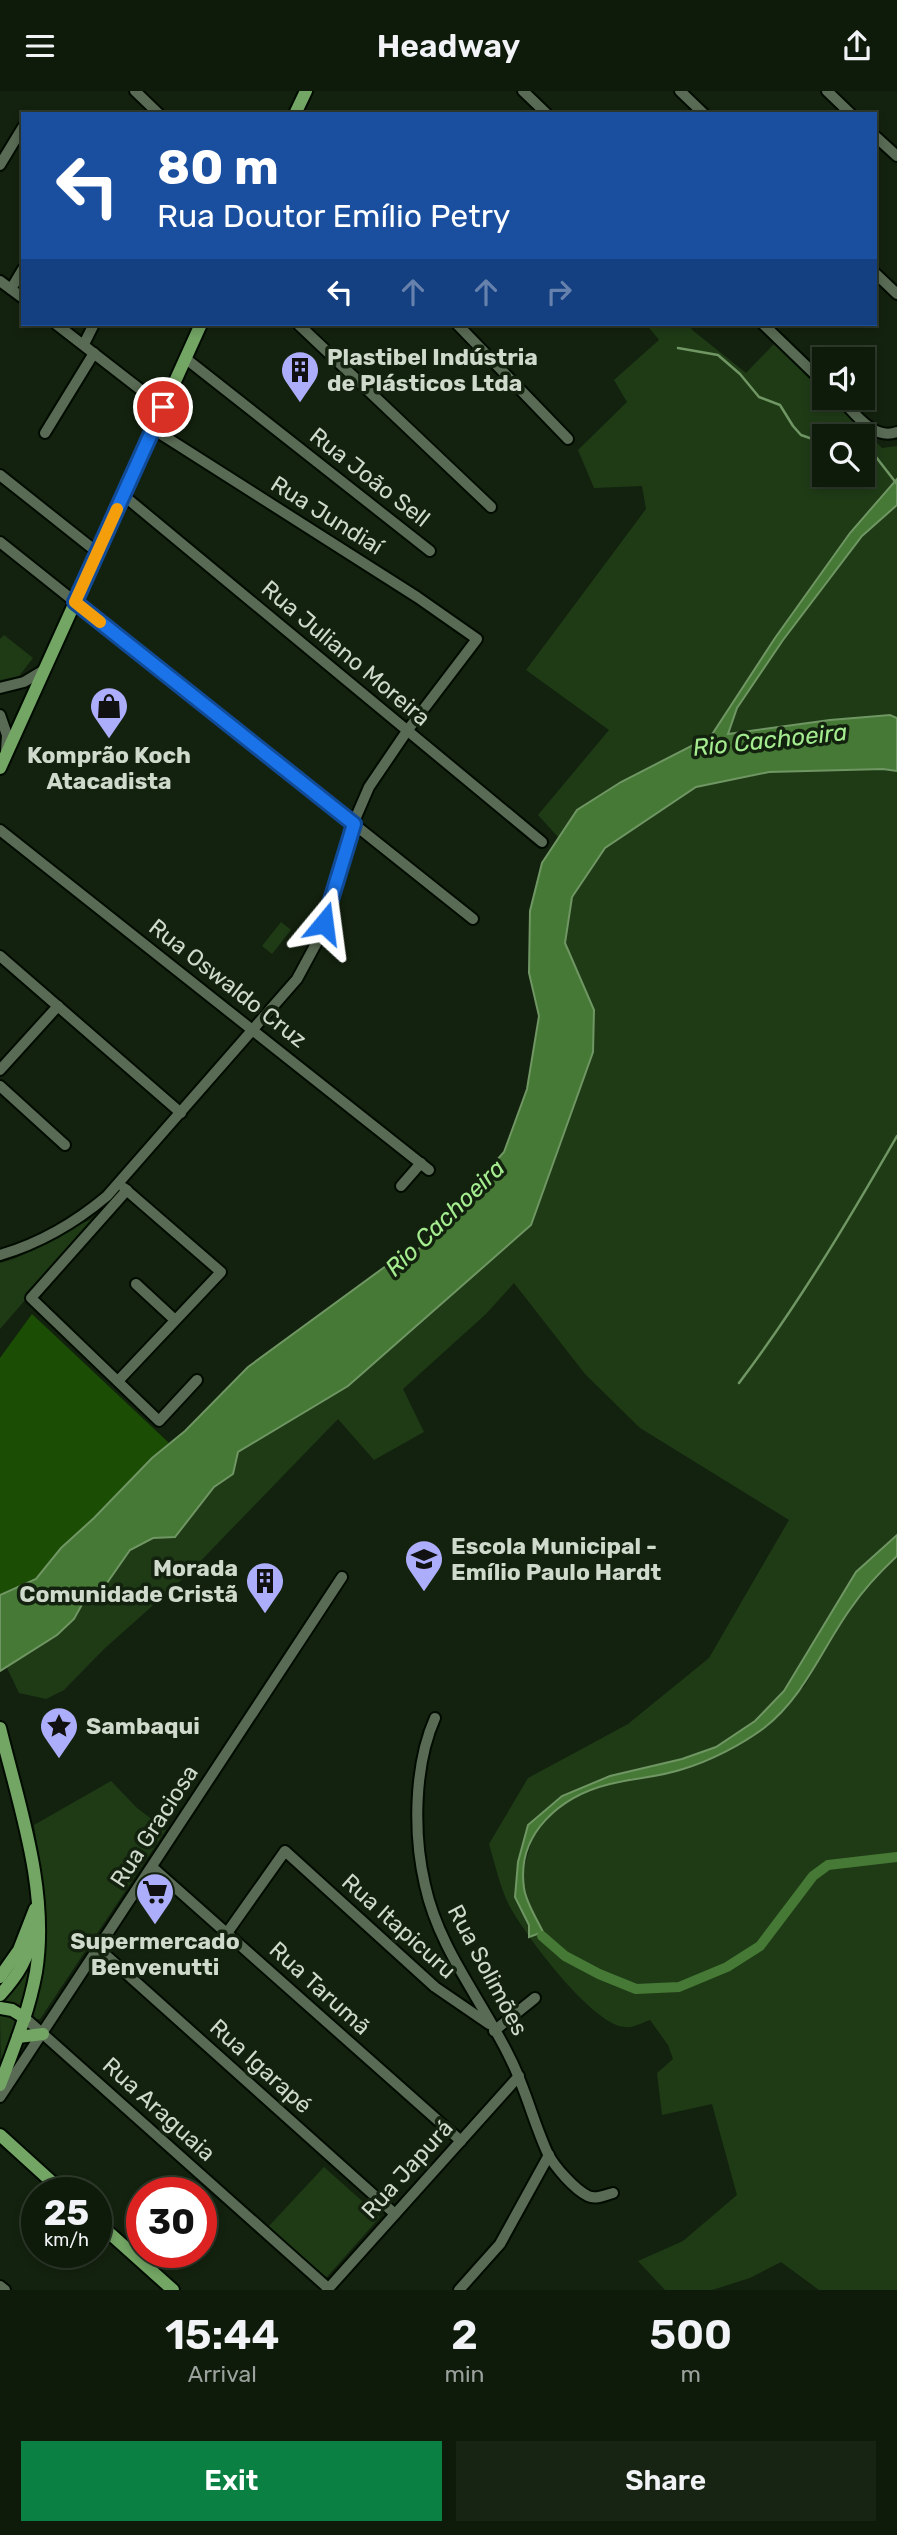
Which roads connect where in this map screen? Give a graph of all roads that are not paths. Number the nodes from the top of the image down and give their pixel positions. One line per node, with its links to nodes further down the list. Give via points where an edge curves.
1 (135, 91): 7 (street)
2 (154, 91): 7 (street)
3 (305, 91): 9 (main road)
4 (523, 91): 10 (street)
5 (680, 91): 11 (street)
6 (827, 91): 12 (street)
7 (145, 100): 8 (street)
8 (157, 112)
9 (296, 112)
10 (545, 112)
11 (702, 112)
12 (849, 112)
13 (21, 130): 16 (street)
14 (877, 137): 15 (street)
15 (897, 156)
16 (0, 165)
17 (21, 272): 20 (street)
18 (877, 275): 21 (street)
19 (0, 281): 20 (street)
20 (11, 289): 22 (street)
21 (897, 294)
22 (21, 296)
23 (59, 326): 29 (street)
24 (92, 326): 29 (street)
25 (200, 326): 31 (main road)
26 (300, 326): 41 (street)
27 (459, 326): 38 (street)
28 (765, 326): 32 (street)
29 (84, 344): 30 (street)
30 (94, 353): 33 (street); 36 (street)
31 (185, 358): 33 (main road); 43 (street, Rua João Sell)
32 (812, 371)
33 (163, 407): 35 (main road)
34 (852, 410): 37 (street, via 877,433)
35 (153, 429): 40 (main road); 49 (street, Rua Jundiaí, via 477,639)
36 (46, 433)
37 (894, 433)
38 (568, 439)
39 (0, 475): 44 (street)
40 (123, 495): 44 (main road); 49 (street, Rua Juliano Moreira)
41 (491, 507)
42 (0, 542): 45 (street)
43 (430, 551)
44 (97, 552): 45 (main road)
45 (75, 602): 46 (main road); 52 (street)
46 (44, 670): 47 (street, via 24,682); 50 (main road)
47 (0, 688)
48 (0, 715): 50 (street, via 7,735)
49 (407, 731): 52 (street, via 369,787); 54 (street, Rua Juliano Moreira)
50 (6, 754): 51 (main road)
51 (0, 768)
52 (354, 824): 55 (street); 58 (street, via 312,955)
53 (0, 830): 58 (street, Rua Oswaldo Cruz)
54 (542, 842)
55 (473, 919)
56 (0, 956): 57 (street)
57 (58, 1006): 59 (street); 61 (street)
58 (253, 1030): 61 (street); 63 (street, Rua Oswaldo Cruz, via 425,1167)
59 (0, 1070)
60 (0, 1086): 62 (street)
61 (181, 1113): 64 (street)
62 (65, 1145)
63 (401, 1186)
64 (123, 1187): 65 (street, via 65,1227); 67 (street, via 221,1272); 69 (street, via 32,1298)
65 (0, 1255)
66 (136, 1284): 67 (street)
67 (176, 1320): 69 (street)
68 (197, 1380): 69 (street, via 159,1421)
69 (118, 1381)
70 (342, 1577): 73 (street, Rua Graciosa)
71 (435, 1717): 83 (street, Rua Solimões, via 421,1769 419,1841 425,1885 443,1937)
72 (0, 1729): 74 (main road, via 31,1853)
73 (152, 1867): 76 (street, Rua Tarumã); 77 (street, Rua Graciosa)
74 (36, 1893): 75 (main road); 82 (main road, via 38,1951)
75 (35, 1909): 78 (main road, via 19,1950); 79 (main road, via 26,1960)
76 (227, 1933): 83 (street, Rua Itapicuru, via 285,1851 435,1987); 90 (street, Rua Tarumã)
77 (99, 1949): 84 (street, Rua Graciosa); 96 (street, Rua Igarapé)
78 (0, 1977)
79 (0, 1995)
80 (535, 1998): 83 (street)
81 (0, 2008): 82 (main road)
82 (24, 2018): 84 (street, Rua Araguaia); 85 (main road)
83 (493, 2028): 86 (street, Rua Solimões)
84 (43, 2034): 85 (main road); 88 (street, Rua Graciosa); 99 (street, Rua Araguaia)
85 (18, 2037): 87 (main road)
86 (519, 2076): 90 (street, Rua Japurá); 93 (street, Rua Solimões)
87 (0, 2085)
88 (0, 2097)
89 (0, 2135): 92 (main road)
90 (461, 2141): 96 (street, Rua Japurá)
91 (0, 2145): 92 (main road)
92 (14, 2148): 94 (main road)
93 (549, 2155): 95 (street, Rua Solimões, via 589,2197); 100 (street, via 500,2244)
94 (46, 2177)
95 (613, 2193)
96 (395, 2214): 99 (street, Rua Japurá)
97 (112, 2235): 102 (main road)
98 (0, 2286): 101 (street)
99 (328, 2289)
100 (462, 2289)
101 (5, 2290)
102 (173, 2290)

